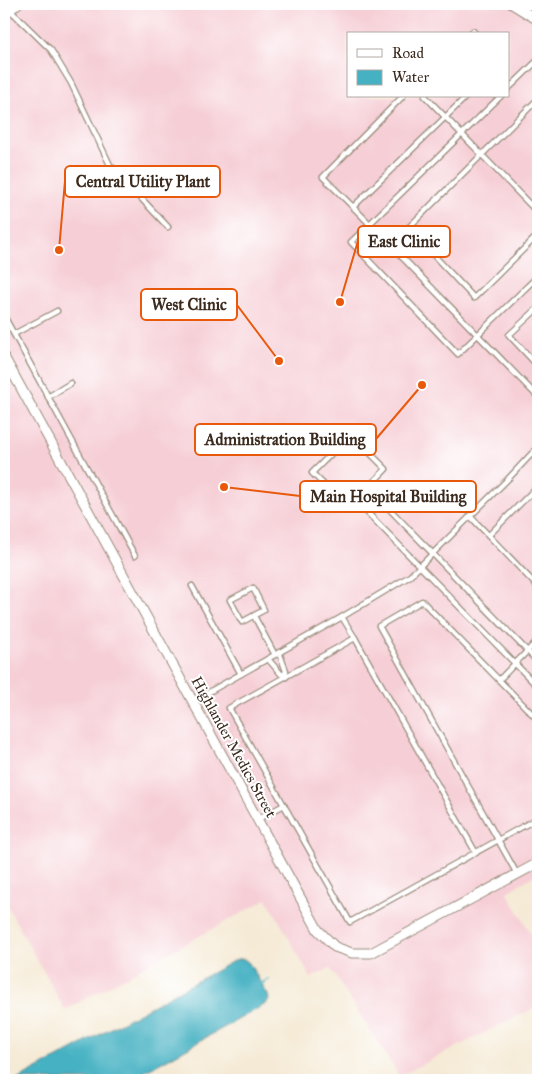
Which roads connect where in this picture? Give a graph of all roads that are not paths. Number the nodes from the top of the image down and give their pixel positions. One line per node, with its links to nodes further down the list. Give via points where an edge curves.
1 (512, 4): 3 (street)
2 (9, 8): 17 (lane, via 51,50 71,83 110,165)
3 (538, 20)
4 (538, 60): 5 (lane)
5 (510, 88)
6 (401, 98): 14 (lane, via 322,177)
7 (427, 98): 11 (lane)
8 (464, 98): 11 (lane)
9 (499, 98): 12 (lane)
10 (538, 99): 13 (lane)
11 (445, 118): 12 (lane); 14 (lane)
12 (462, 135): 13 (lane); 16 (lane)
13 (481, 155): 15 (lane); 18 (lane, via 408,228 474,298)
14 (353, 207): 16 (lane)
15 (538, 213)
16 (370, 224): 24 (lane); 24 (lane, via 351,242 458,354)
17 (168, 227)
18 (538, 235)
19 (538, 276): 24 (lane)
20 (538, 308): 26 (lane, via 509,336)
21 (57, 310): 23 (lane)
22 (4, 316): 23 (lane)
23 (14, 334): 28 (lane)
24 (478, 335): 29 (lane)
25 (4, 357): 54 (street, Highlander Medics Street)
26 (538, 366)
27 (71, 383): 28 (lane)
28 (48, 396): 37 (lane)
29 (538, 397)
30 (538, 447): 34 (lane)
31 (538, 486): 35 (lane)
32 (368, 487): 33 (lane); 33 (lane, via 386,469 351,434 312,473 348,508); 36 (lane)
33 (355, 500): 38 (lane)
34 (470, 516): 35 (lane); 36 (lane)
35 (488, 535): 40 (lane)
36 (433, 553): 38 (lane); 45 (lane)
37 (134, 556)
38 (420, 566): 42 (lane, via 410,576); 49 (lane)
39 (192, 586): 50 (lane)
40 (538, 587)
41 (254, 616): 41 (lane, via 264,610 253,588 230,600 242,622); 46 (lane)
42 (342, 616): 43 (lane); 46 (lane)
43 (355, 638): 51 (lane); 60 (lane)
44 (538, 640): 45 (lane)
45 (527, 650): 48 (lane); 49 (lane)
46 (277, 653): 47 (lane); 51 (lane, via 286,671)
47 (268, 659): 50 (lane); 51 (lane)
48 (538, 662)
49 (515, 663): 52 (lane); 53 (lane)
50 (241, 674): 54 (lane)
51 (285, 676): 56 (lane, via 229,708)
52 (499, 680): 55 (lane); 59 (lane, via 422,601 379,626)
53 (538, 688)
54 (193, 701): 58 (street, Highlander Medics Street)
55 (538, 720)
56 (284, 805): 58 (lane); 60 (lane, via 350,922)
57 (538, 818): 59 (lane)
58 (258, 819): 62 (street, Highlander Medics Street, via 318,930 336,947 352,953 371,953)
59 (498, 841): 60 (lane); 62 (lane)
60 (476, 853)
61 (538, 863): 62 (street, Highlander Medics Street)
62 (517, 874)

